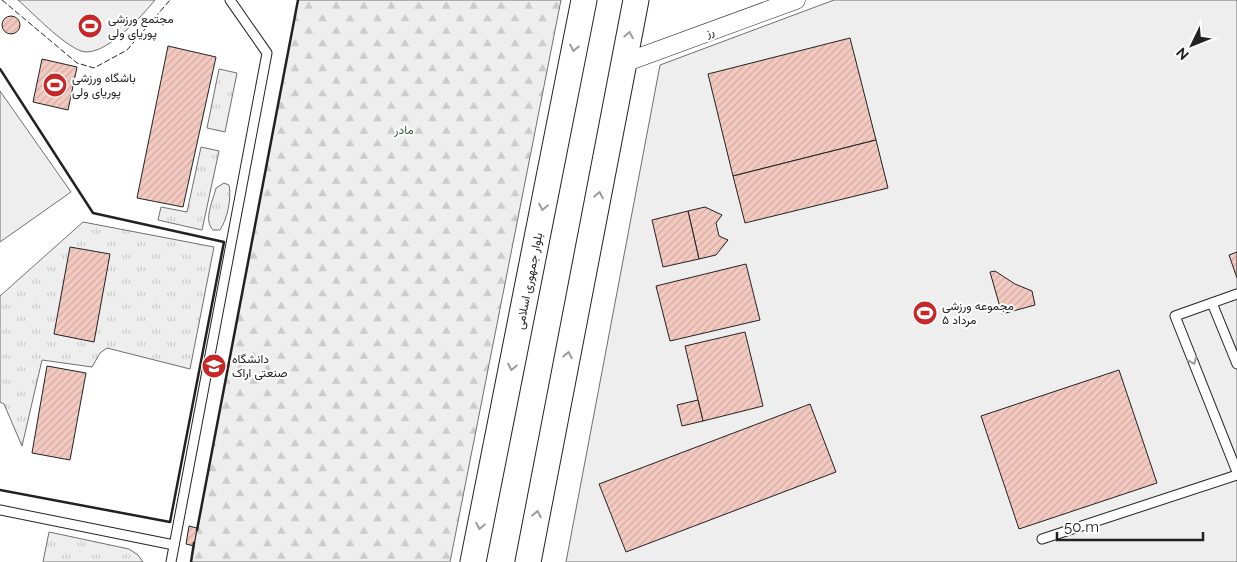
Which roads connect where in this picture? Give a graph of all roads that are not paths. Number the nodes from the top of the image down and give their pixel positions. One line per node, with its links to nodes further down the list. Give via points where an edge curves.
1 (230, 0): 12 (lane, via 268,53)
2 (584, 0): 14 (main road, بلوار جمهوری اسلامی, one-way to 14)
3 (636, 0): 5 (main road, one-way to 3)
4 (796, 0): 5 (street, رز)
5 (624, 63): 15 (main road, one-way to 5)
6 (1237, 294): 7 (lane)
7 (1212, 303): 8 (lane); 9 (lane, one-way to 9, via 1175,316)
8 (1237, 364)
9 (1237, 473): 11 (lane)
10 (0, 510): 12 (lane)
11 (1042, 539)
12 (174, 545): 13 (lane)
13 (171, 562)
14 (473, 562)
15 (528, 562)

